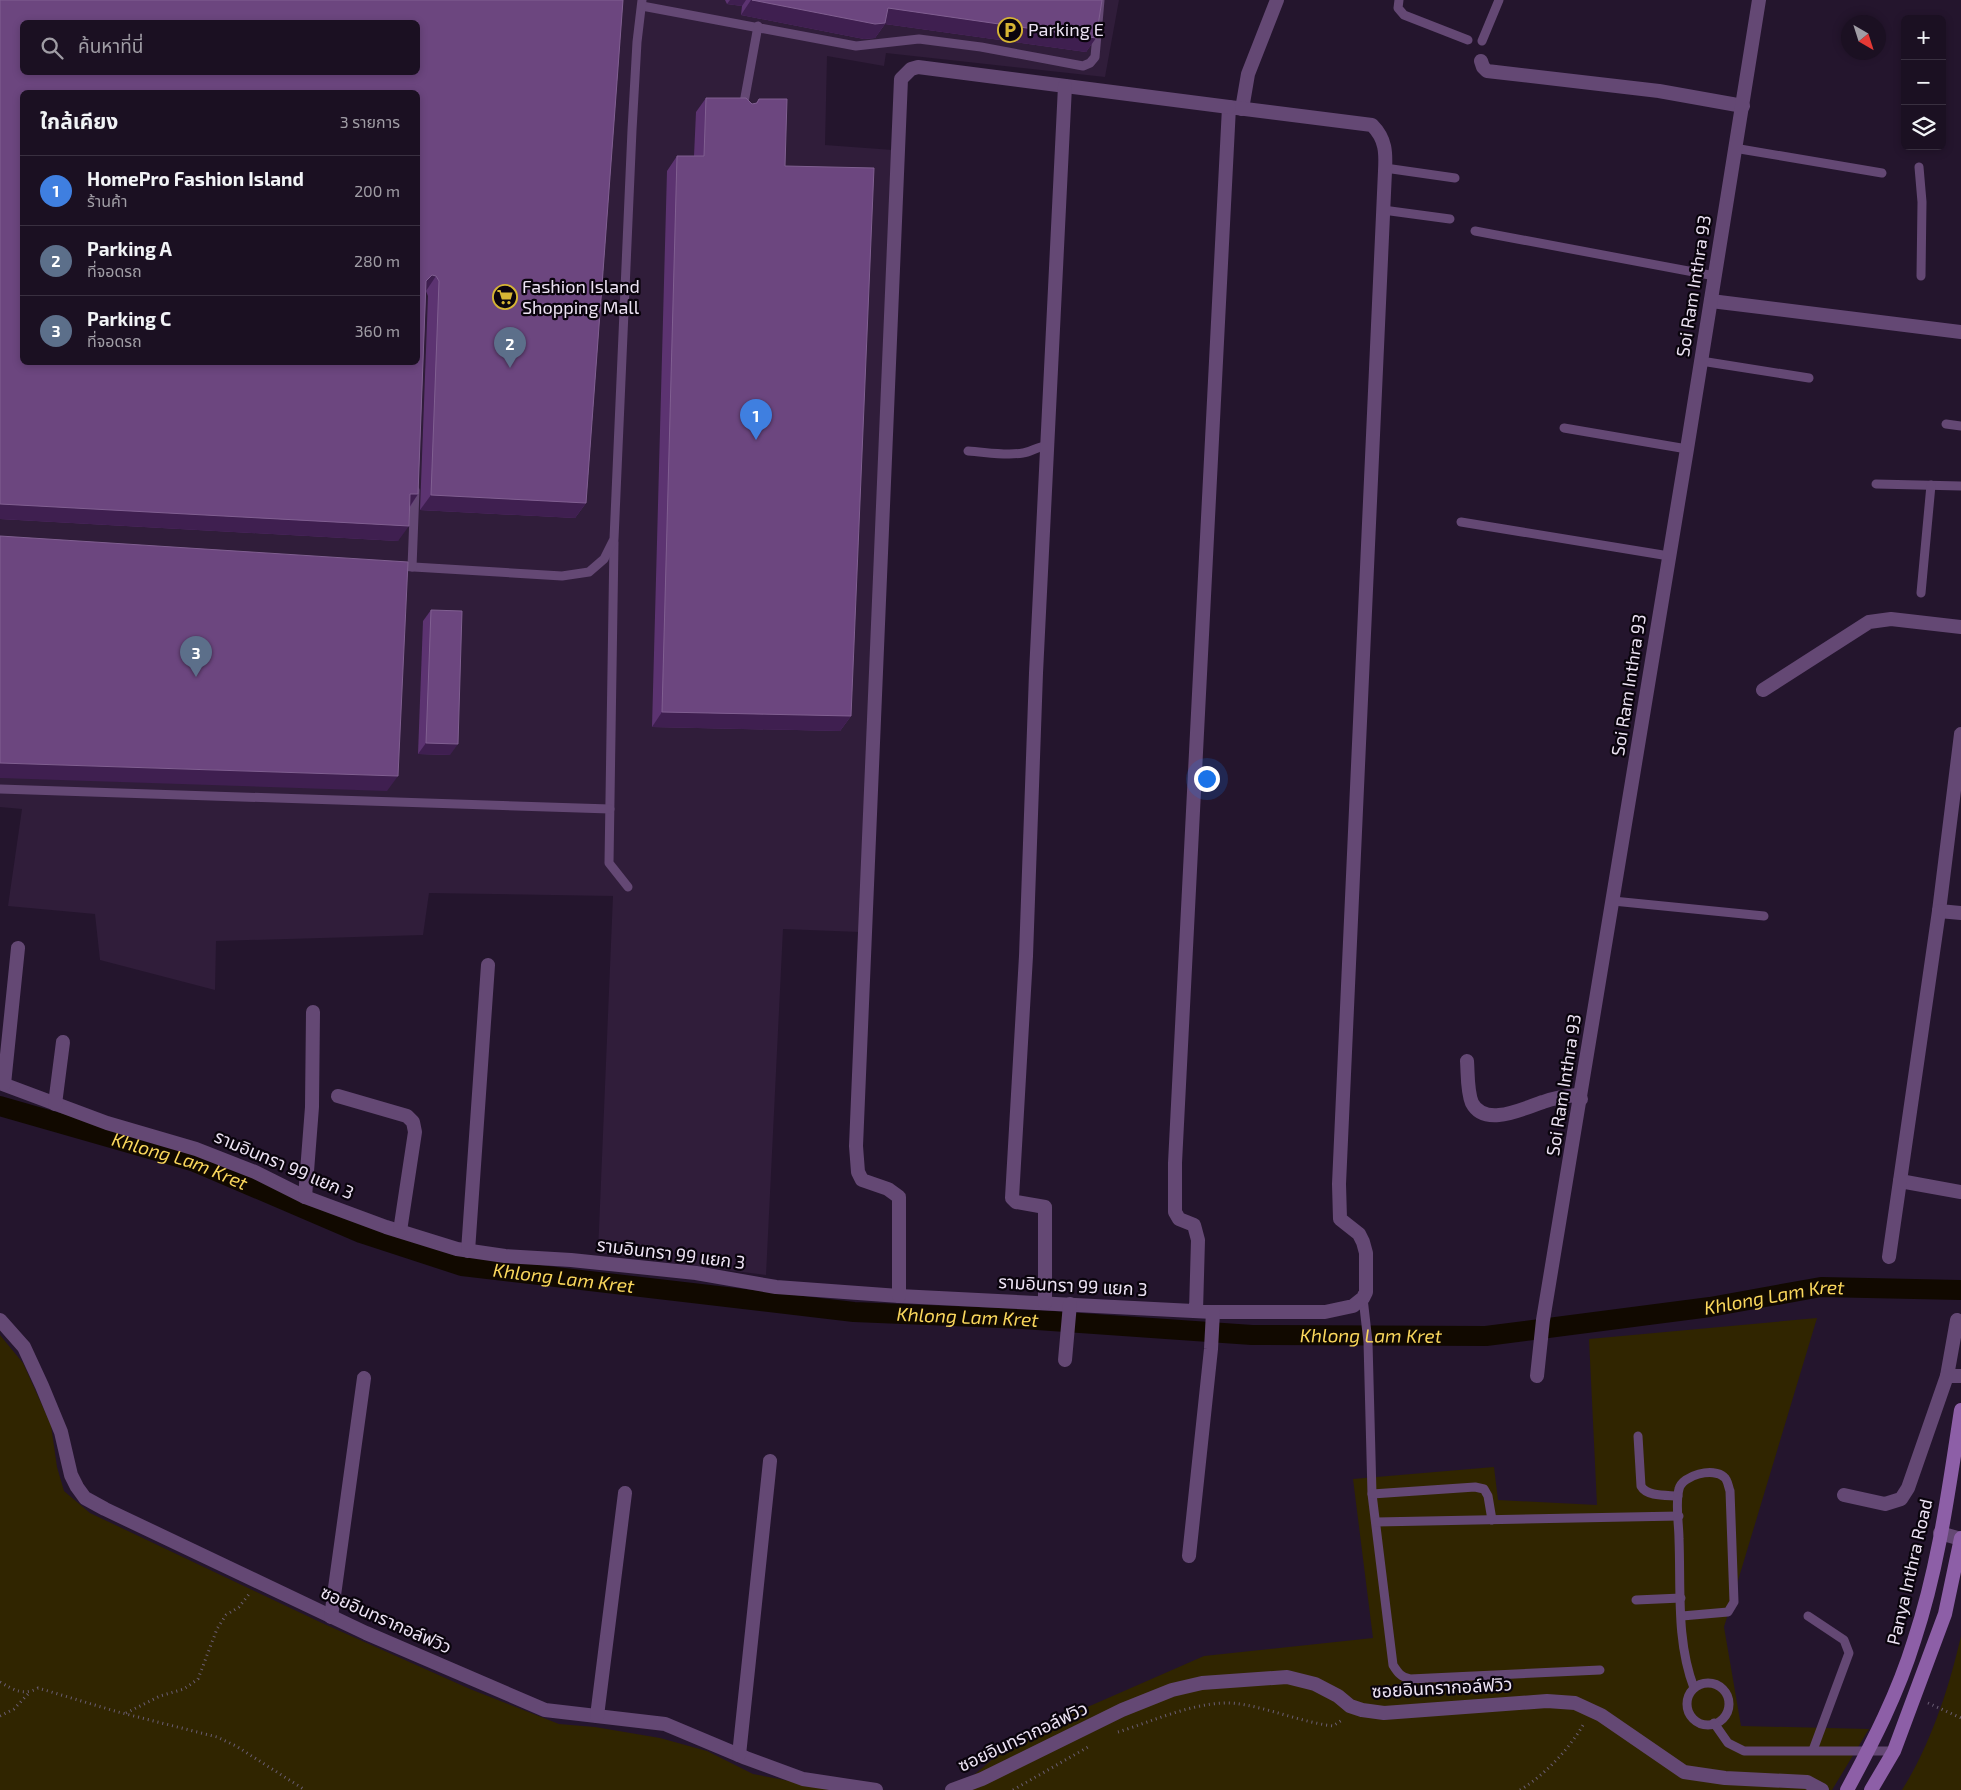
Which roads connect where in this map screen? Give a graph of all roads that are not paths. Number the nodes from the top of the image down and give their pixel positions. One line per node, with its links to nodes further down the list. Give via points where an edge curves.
1 (1100, 0): 7 (lane, via 1095,57 1083,66 981,42 919,39 856,46)
2 (1277, 0): 13 (street)
3 (1399, 0): 8 (lane, via 1398,8 1404,15)
4 (1499, 0): 9 (lane)
5 (1759, 0): 12 (street, Soi Ram Inthra 93)
6 (642, 3): 7 (lane); 40 (lane, via 632,130)
7 (758, 26): 14 (lane)
8 (1468, 40)
9 (1482, 41)
10 (1481, 60): 12 (street, via 1487,71 1659,91)
11 (1065, 86): 13 (street); 32 (street); 70 (street, via 918,67 901,79 856,1146 858,1172 862,1180 888,1189 898,1197)
12 (1743, 106): 15 (street, Soi Ram Inthra 93)
13 (1236, 108): 17 (street, via 1372,125 1383,138); 74 (street, via 1175,1163 1174,1212 1179,1219 1194,1225 1198,1240)
14 (742, 113)
15 (1734, 148): 18 (lane); 23 (street, Soi Ram Inthra 93)
16 (1918, 167): 24 (lane, via 1922,202)
17 (1385, 168): 19 (lane); 20 (street)
18 (1882, 173)
19 (1455, 178)
20 (1384, 210): 21 (lane); 72 (street, via 1339,1184 1340,1219 1359,1234 1366,1252)
21 (1450, 220)
22 (1475, 231): 23 (lane)
23 (1714, 276): 25 (street, Soi Ram Inthra 93)
24 (1921, 276)
25 (1711, 301): 26 (street); 27 (street, Soi Ram Inthra 93)
26 (1961, 332)
27 (1702, 362): 28 (lane); 33 (street, Soi Ram Inthra 93)
28 (1809, 378)
29 (1946, 424): 30 (lane)
30 (1961, 426)
31 (1564, 428): 33 (lane)
32 (1049, 446): 34 (lane, via 1014,454); 71 (street, via 1012,1198 1016,1202 1045,1207)
33 (1688, 449): 41 (street, Soi Ram Inthra 93)
34 (968, 451)
35 (415, 480): 43 (lane)
36 (1876, 484): 37 (lane)
37 (1931, 485): 38 (lane); 44 (lane)
38 (1961, 486)
39 (1461, 522): 41 (lane)
40 (614, 539): 43 (lane, via 604,559 590,572 562,576); 49 (lane)
41 (1669, 556): 51 (street, Soi Ram Inthra 93)
42 (383, 565): 43 (lane)
43 (412, 567)
44 (1921, 593)
45 (1961, 627): 46 (street, via 1891,619 1869,622)
46 (1763, 690)
47 (1961, 734): 52 (street)
48 (0, 789): 49 (lane)
49 (610, 809): 50 (lane, via 609,864)
50 (628, 888)
51 (1613, 901): 54 (lane); 62 (street, Soi Ram Inthra 93)
52 (1938, 911): 53 (street); 64 (street)
53 (1961, 913)
54 (1764, 916)
55 (18, 948): 60 (street)
56 (488, 964): 68 (street)
57 (313, 1012): 66 (street, via 312,1107)
58 (62, 1042): 63 (street)
59 (1467, 1061): 62 (street, via 1472,1103 1478,1110 1493,1115 1504,1116 1563,1097 1576,1095)
60 (2, 1084): 63 (street, รามอินทรา 99 แยก 3)
61 (338, 1096): 67 (street, via 407,1116 413,1122 416,1132)
62 (1581, 1099): 79 (street, Soi Ram Inthra 93, via 1543,1320)
63 (55, 1104): 66 (street, รามอินทรา 99 แยก 3, via 196,1149)
64 (1900, 1181): 65 (street); 69 (street)
65 (1961, 1192)
66 (305, 1196): 67 (street, รามอินทรา 99 แยก 3)
67 (400, 1231): 68 (street, รามอินทรา 99 แยก 3)
68 (468, 1251): 70 (street, รามอินทรา 99 แยก 3, via 696,1273 776,1288)
69 (1889, 1257)
70 (899, 1296): 71 (street, รามอินทรา 99 แยก 3)
71 (1045, 1303): 73 (street, รามอินทรา 99 แยก 3)
72 (1364, 1303): 75 (street, รามอินทรา 99 แยก 3, via 1325,1312); 86 (lane)
73 (1070, 1309): 74 (street, รามอินทรา 99 แยก 3); 78 (street)
74 (1196, 1311): 75 (street, รามอินทรา 99 แยก 3)
75 (1213, 1318): 94 (street)
76 (0, 1320): 97 (street, ซอยอินทรากอล์ฟวิว, via 24,1347 60,1432 71,1475 85,1498)
77 (1957, 1320): 80 (street)
78 (1065, 1360)
79 (1537, 1376)
80 (1954, 1376): 87 (street, via 1901,1499 1885,1504)
81 (364, 1378): 97 (street)
82 (1961, 1410): 92 (main road, Panya Inthra Road)
83 (1638, 1436): 88 (lane, via 1643,1490)
84 (770, 1461): 107 (street)
85 (625, 1492): 102 (street)
86 (1372, 1494): 90 (lane, via 1475,1487 1484,1489 1488,1496); 91 (lane)
87 (1844, 1495)
88 (1678, 1496): 89 (lane); 98 (lane, via 1682,1482 1690,1476 1714,1473 1726,1478 1730,1491 1734,1602 1728,1612)
89 (1679, 1516): 90 (lane); 95 (lane)
90 (1492, 1520): 91 (lane)
91 (1376, 1522): 100 (lane, via 1394,1665 1403,1678)
92 (1940, 1534): 93 (street); 105 (main road, Panya Inthra Road, via 1914,1641)
93 (1961, 1539): 106 (main road, via 1945,1614)
94 (1189, 1556)
95 (1681, 1598): 96 (lane); 98 (lane)
96 (1636, 1600)
97 (331, 1616): 102 (street, ซอยอินทรากอล์ฟวิว, via 545,1710)
98 (1682, 1616): 101 (lane, via 1683,1649)
99 (1808, 1616): 104 (lane, via 1844,1640 1849,1652)
100 (1600, 1670)
101 (1694, 1688): 103 (lane, via 1688,1696 1690,1716 1698,1723); 103 (lane, via 1702,1683 1713,1683 1728,1696 1725,1716)
102 (597, 1716): 107 (street, ซอยอินทรากอล์ฟวิว, via 665,1724)
103 (1714, 1723): 104 (lane, via 1722,1736 1744,1751)
104 (1813, 1750): 105 (lane)
105 (1869, 1751): 106 (lane); 111 (main road, Panya Inthra Road)
106 (1894, 1751): 112 (main road)
107 (739, 1755): 108 (street, ซอยอินทรากอล์ฟวิว, via 803,1779)
108 (876, 1790)
109 (952, 1790): 110 (street, ซอยอินทรากอล์ฟวิว, via 1172,1690 1202,1684 1287,1677 1314,1684 1355,1708 1384,1713 1547,1701 1575,1703 1653,1749 1684,1772 1724,1778 1807,1782)
110 (1822, 1790)
111 (1847, 1790)
112 (1871, 1790)

